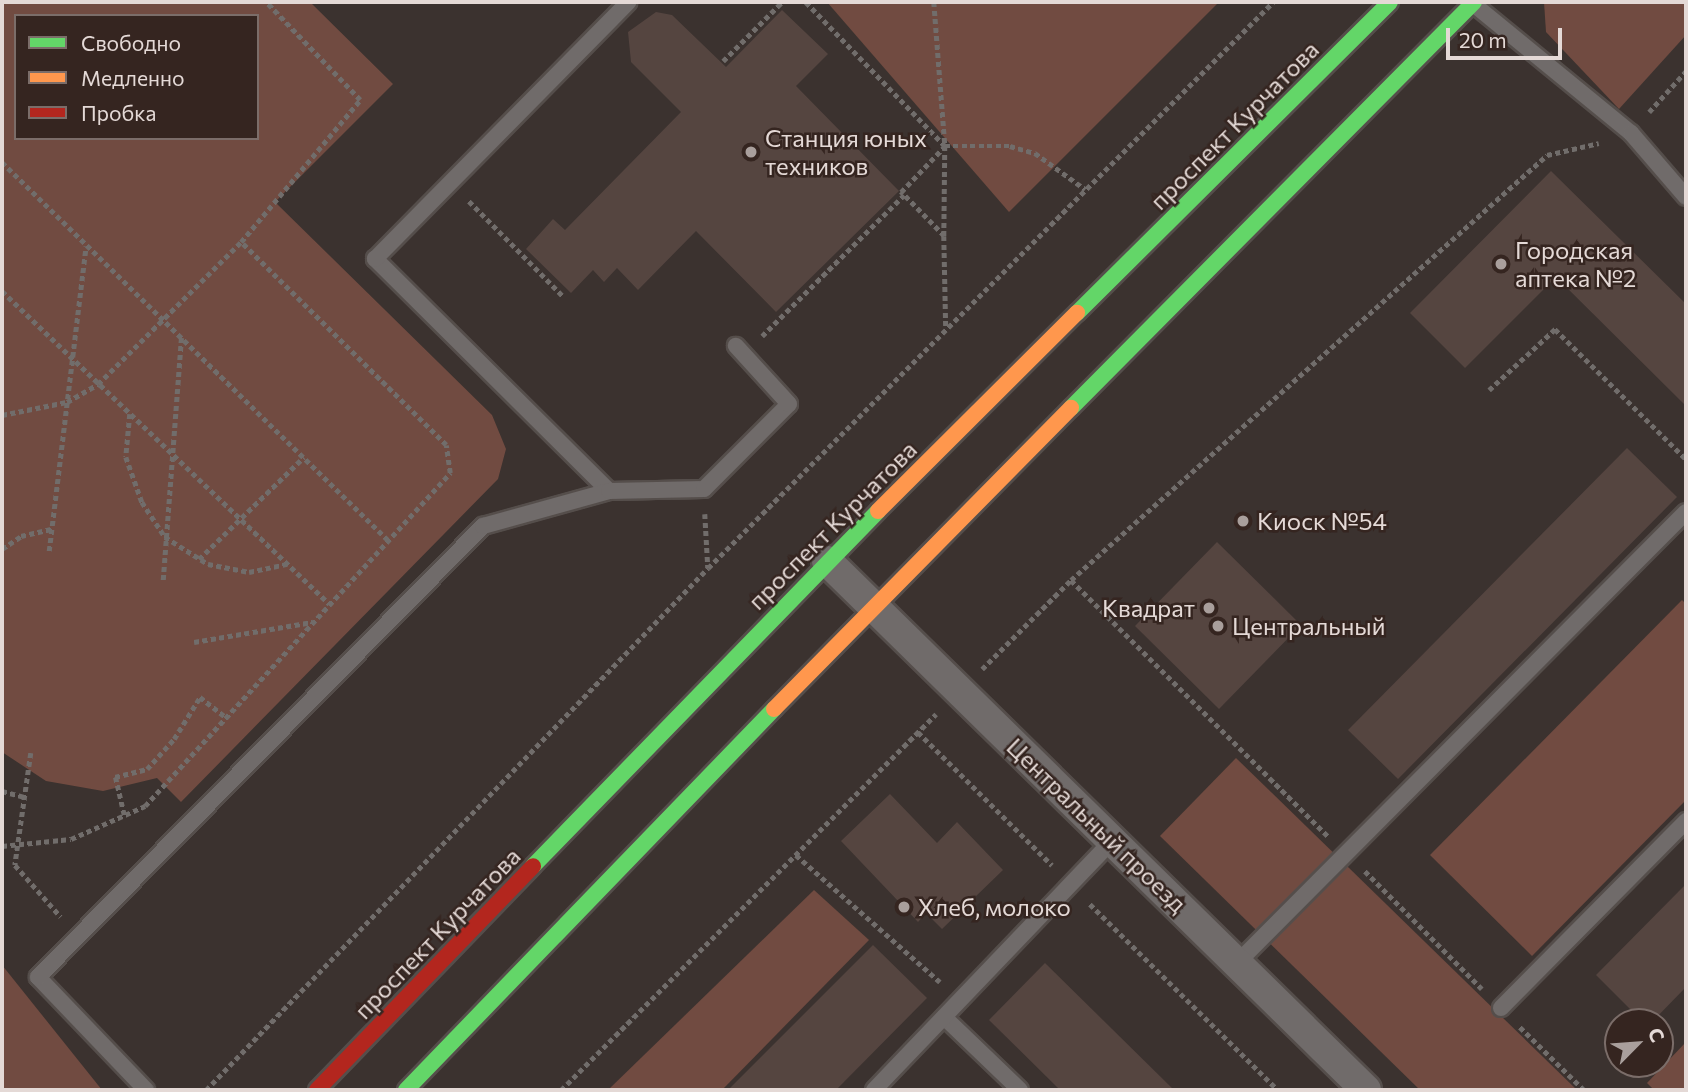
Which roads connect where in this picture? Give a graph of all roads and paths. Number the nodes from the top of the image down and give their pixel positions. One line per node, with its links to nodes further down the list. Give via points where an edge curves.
1 (266, 2): 19 (path, via 360,100)
2 (628, 2): 14 (lane)
3 (782, 2): 9 (path)
4 (806, 2): 12 (path)
5 (934, 2): 12 (path)
6 (1273, 2): 15 (path)
7 (1390, 2): 46 (main road, проспект Курчатова)
8 (1473, 3): 11 (lane); 51 (main road)
9 (723, 61)
10 (1686, 71): 11 (path)
11 (1631, 133): 17 (lane); 54 (path, via 1547,155 1071,580)
12 (945, 146): 15 (path, via 1010,146 1035,153); 16 (path, via 901,192); 18 (path)
13 (2, 162): 20 (path)
14 (451, 183): 22 (path); 37 (lane, via 375,258)
15 (1085, 189): 24 (path)
16 (904, 195): 18 (path); 26 (path)
17 (1686, 197)
18 (944, 236): 24 (path)
19 (241, 242): 23 (path); 42 (path, via 446,445 450,472)
20 (86, 245): 23 (path); 27 (path)
21 (2, 291): 27 (path)
22 (564, 298)
23 (163, 319): 25 (path); 28 (path)
24 (946, 329): 48 (path)
25 (181, 338): 33 (path); 34 (path)
26 (740, 350): 36 (lane, via 789,404)
27 (72, 358): 28 (path); 30 (path)
28 (98, 384): 30 (path); 31 (path)
29 (1489, 390): 35 (path, via 1555,329)
30 (67, 402): 32 (path); 40 (path)
31 (130, 413): 33 (path); 41 (path, via 126,457 142,502)
32 (2, 415)
33 (169, 452): 39 (path); 41 (path)
34 (304, 457): 39 (path); 42 (path)
35 (1686, 459)
36 (704, 489): 37 (lane); 48 (path)
37 (609, 491): 67 (lane, via 483,526)
38 (1686, 512): 68 (lane)
39 (240, 519): 45 (path); 47 (path)
40 (51, 529): 43 (path, via 21,536); 44 (path)
41 (165, 537): 45 (path); 49 (path)
42 (388, 540): 50 (path)
43 (2, 550)
44 (48, 551)
45 (199, 559): 47 (path, via 249,572)
46 (827, 561): 51 (street, Центральный проезд); 74 (main road, проспект Курчатова)
47 (288, 564): 50 (path)
48 (708, 568): 73 (path)
49 (163, 580)
50 (329, 604): 52 (path)
51 (874, 606): 54 (street, Центральный проезд); 75 (main road)
52 (313, 622): 53 (path); 55 (path)
53 (194, 642)
54 (960, 691): 56 (path); 62 (street, Центральный проезд)
55 (226, 717): 60 (path, via 145,806); 60 (path, via 200,697 174,739 147,769 115,777)
56 (918, 732): 65 (path); 66 (path)
57 (32, 753): 59 (path)
58 (2, 791): 59 (path)
59 (25, 797): 63 (path)
60 (124, 815): 63 (path, via 71,839)
61 (1686, 821): 70 (lane)
62 (1113, 840): 66 (lane); 68 (street, Центральный проезд)
63 (18, 845): 64 (path); 67 (path, via 15,865)
64 (2, 846)
65 (796, 855): 69 (path); 76 (path)
66 (1071, 884): 69 (lane); 79 (path)
67 (78, 936): 72 (lane, via 38,976)
68 (1237, 963): 80 (street, Центральный проезд)
69 (960, 1000): 71 (lane)
70 (1501, 1008)
71 (944, 1017): 77 (lane); 78 (lane)
72 (146, 1090)
73 (206, 1090)
74 (317, 1090)
75 (406, 1090)
76 (561, 1090)
77 (874, 1090)
78 (1020, 1090)
79 (1278, 1090)
80 (1366, 1090)

